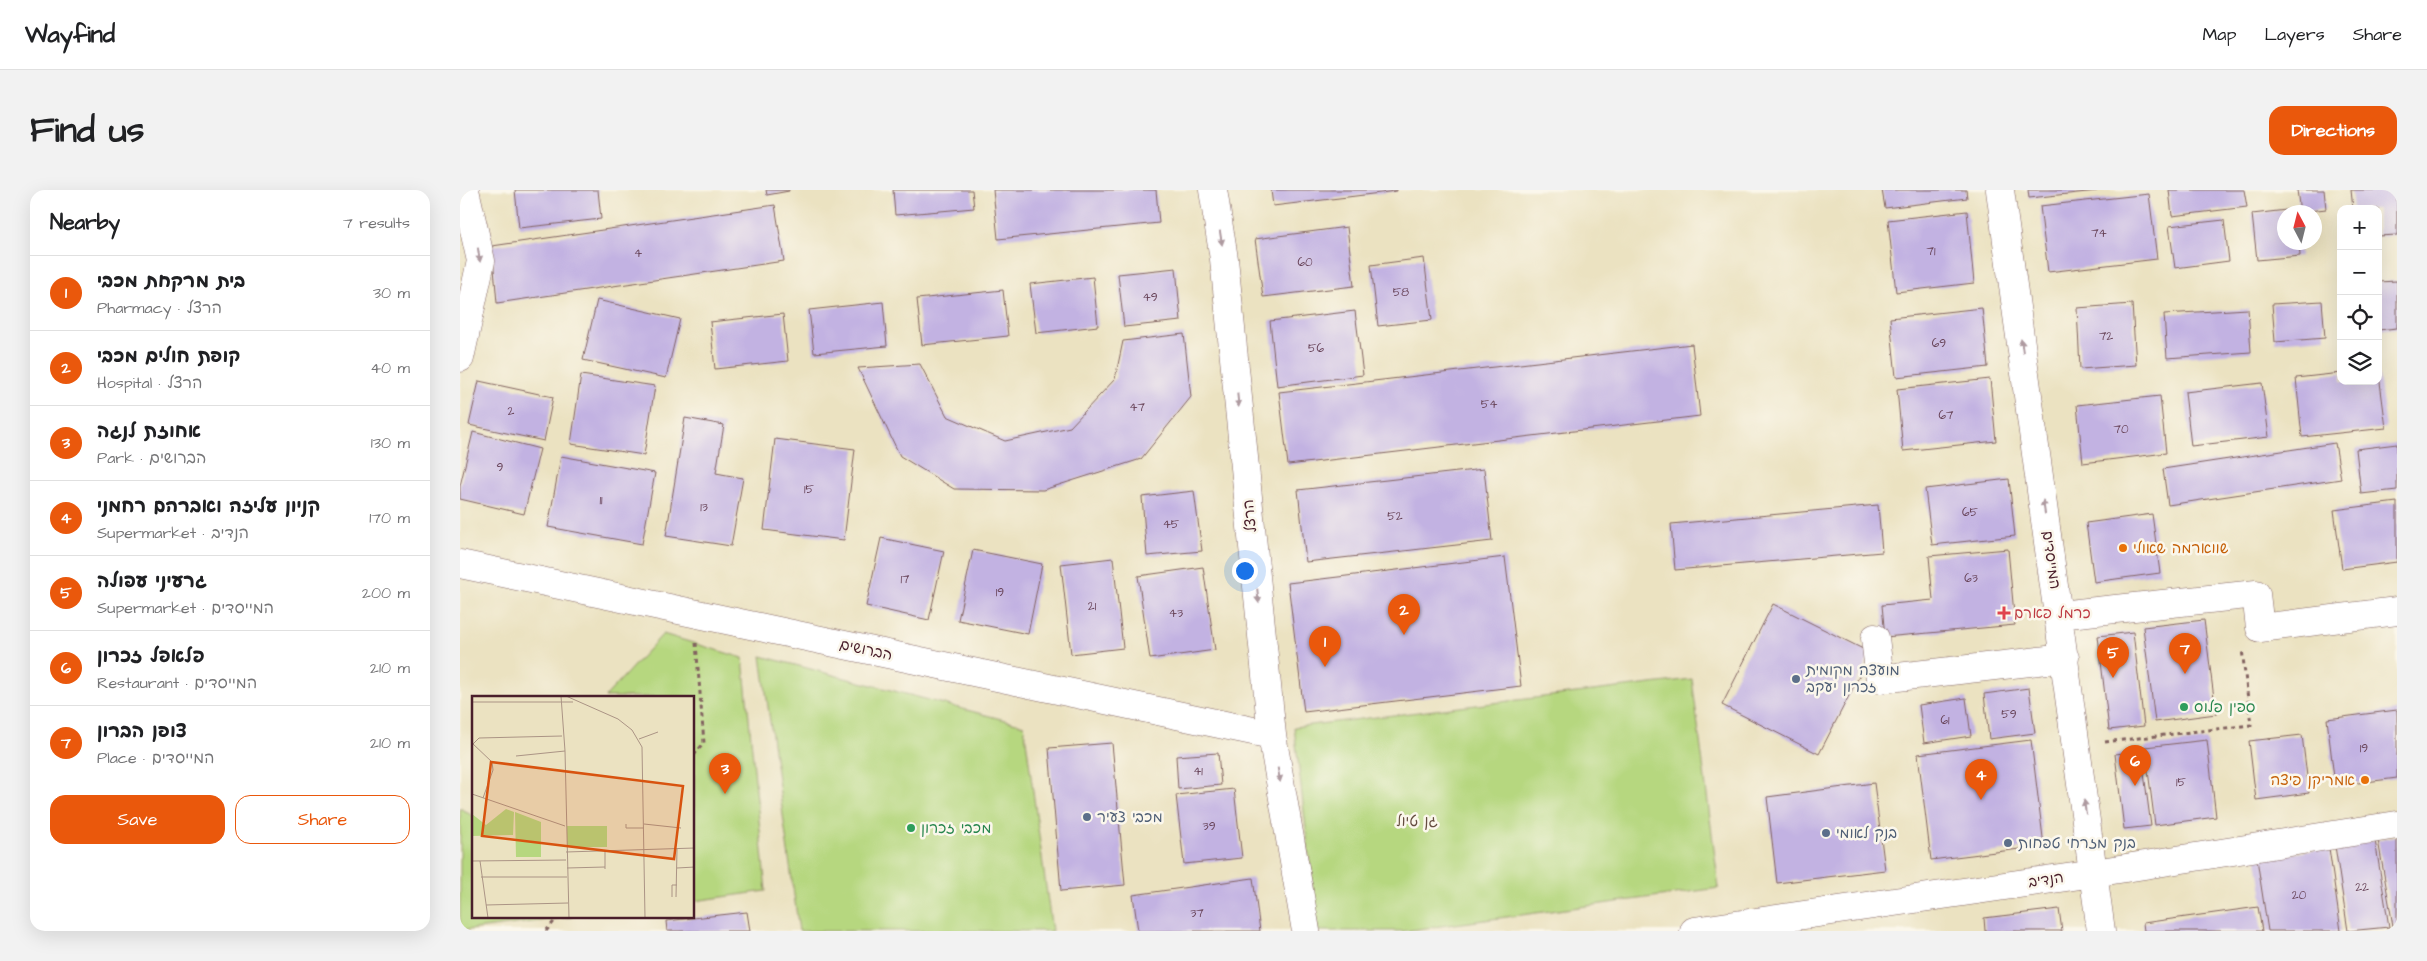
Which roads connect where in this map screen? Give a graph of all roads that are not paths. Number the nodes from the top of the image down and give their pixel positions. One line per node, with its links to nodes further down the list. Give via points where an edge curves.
1 (465, 190): 4 (street, one-way to 4, via 481,261)
2 (1213, 190): 10 (street, הרצל, one-way to 10, via 1224,259)
3 (2000, 190): 7 (street, המייסדים, one-way to 3)
4 (460, 358)
5 (460, 564): 10 (street, הברושים)
6 (2397, 611): 7 (street, via 2260,628 2256,594)
7 (2059, 615): 9 (street, המייסדים)
8 (1875, 638): 9 (street, via 1880,679)
9 (2065, 658): 12 (street, המייסדים, one-way to 9)
10 (1272, 735): 13 (street, הרצל, one-way to 13)
11 (2397, 825): 12 (street, הנדיב)
12 (2094, 873): 14 (street, הנדיב); 15 (street, המייסדים)
13 (1306, 931)
14 (1697, 931)
15 (2101, 931)

